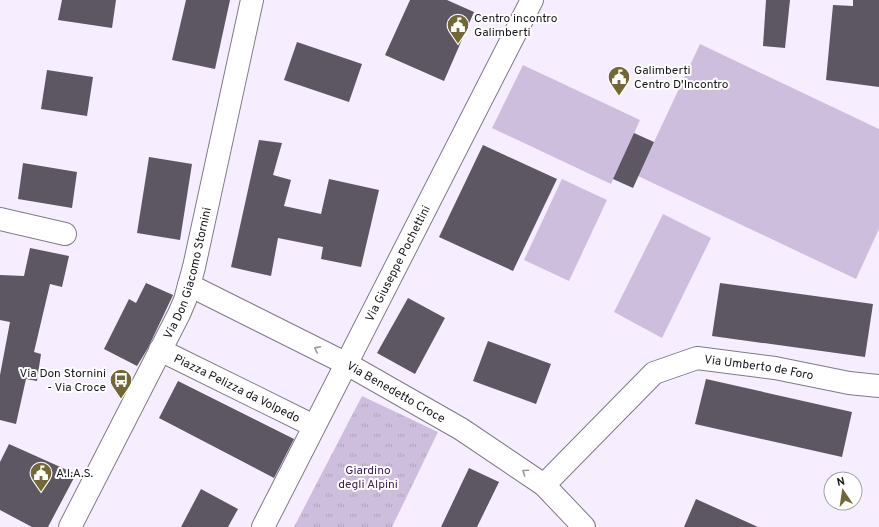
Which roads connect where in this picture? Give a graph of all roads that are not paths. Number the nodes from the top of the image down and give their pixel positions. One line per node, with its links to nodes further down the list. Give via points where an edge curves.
1 (252, 0): 5 (street, Via Don Giacomo Stornini)
2 (532, 0): 7 (street, Via Giuseppe Pochettini)
3 (0, 219): 4 (street)
4 (64, 234)
5 (190, 285): 6 (street, Via Don Giacomo Stornini, via 179,314); 7 (street, Via Benedetto Croce, one-way to 5)
6 (160, 350): 9 (street, Piazza Pelizza da Volpedo); 11 (street, Via Don Giacomo Stornini)
7 (347, 364): 9 (street, Via Giuseppe Pochettini); 10 (street, Via Benedetto Croce, one-way to 7, via 462,429)
8 (879, 386): 10 (street, Via Umberto de Foro, via 697,358 654,374)
9 (314, 426): 12 (street, Via Giuseppe Pochettini)
10 (544, 486): 13 (street, Via Benedetto Croce)
11 (70, 527)
12 (263, 527)
13 (584, 527)

